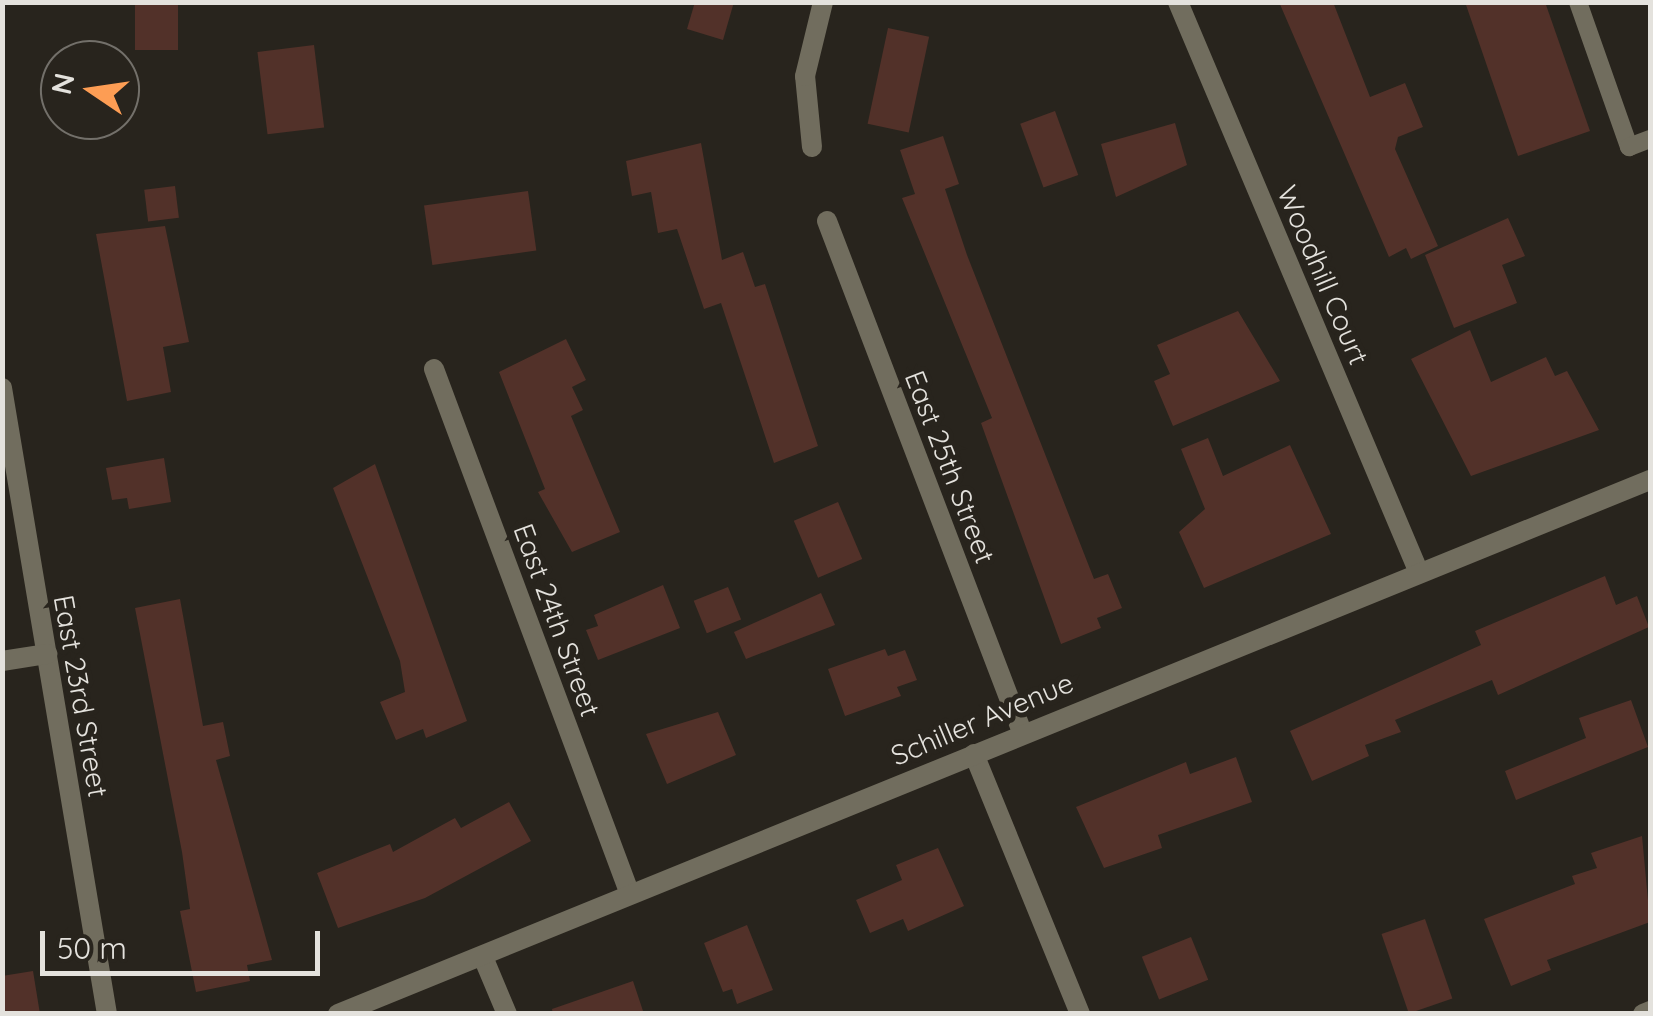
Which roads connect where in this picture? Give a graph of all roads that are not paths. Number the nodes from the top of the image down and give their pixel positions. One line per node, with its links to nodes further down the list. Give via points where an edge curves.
1 (823, 2): 5 (street, via 805,76)
2 (1178, 2): 10 (street, Woodhill Court)
3 (1578, 2): 4 (lane, via 1629,147)
4 (1650, 140)
5 (812, 148)
6 (827, 222): 13 (street, East 25th Street)
7 (434, 370): 15 (street, East 24th Street)
8 (2, 388): 11 (street, East 23rd Street)
9 (1650, 480): 10 (street, Schiller Avenue)
10 (1417, 568): 13 (street, Schiller Avenue)
11 (47, 654): 12 (street); 18 (street, East 23rd Street)
12 (2, 661)
13 (1022, 732): 14 (street, Schiller Avenue)
14 (974, 754): 15 (street, Schiller Avenue); 21 (street)
15 (628, 889): 16 (street, Schiller Avenue)
16 (483, 957): 19 (street, Schiller Avenue); 20 (street)
17 (1650, 1010): 22 (street)
18 (106, 1014)
19 (338, 1014)
20 (506, 1014)
21 (1080, 1014)
22 (1644, 1014)

